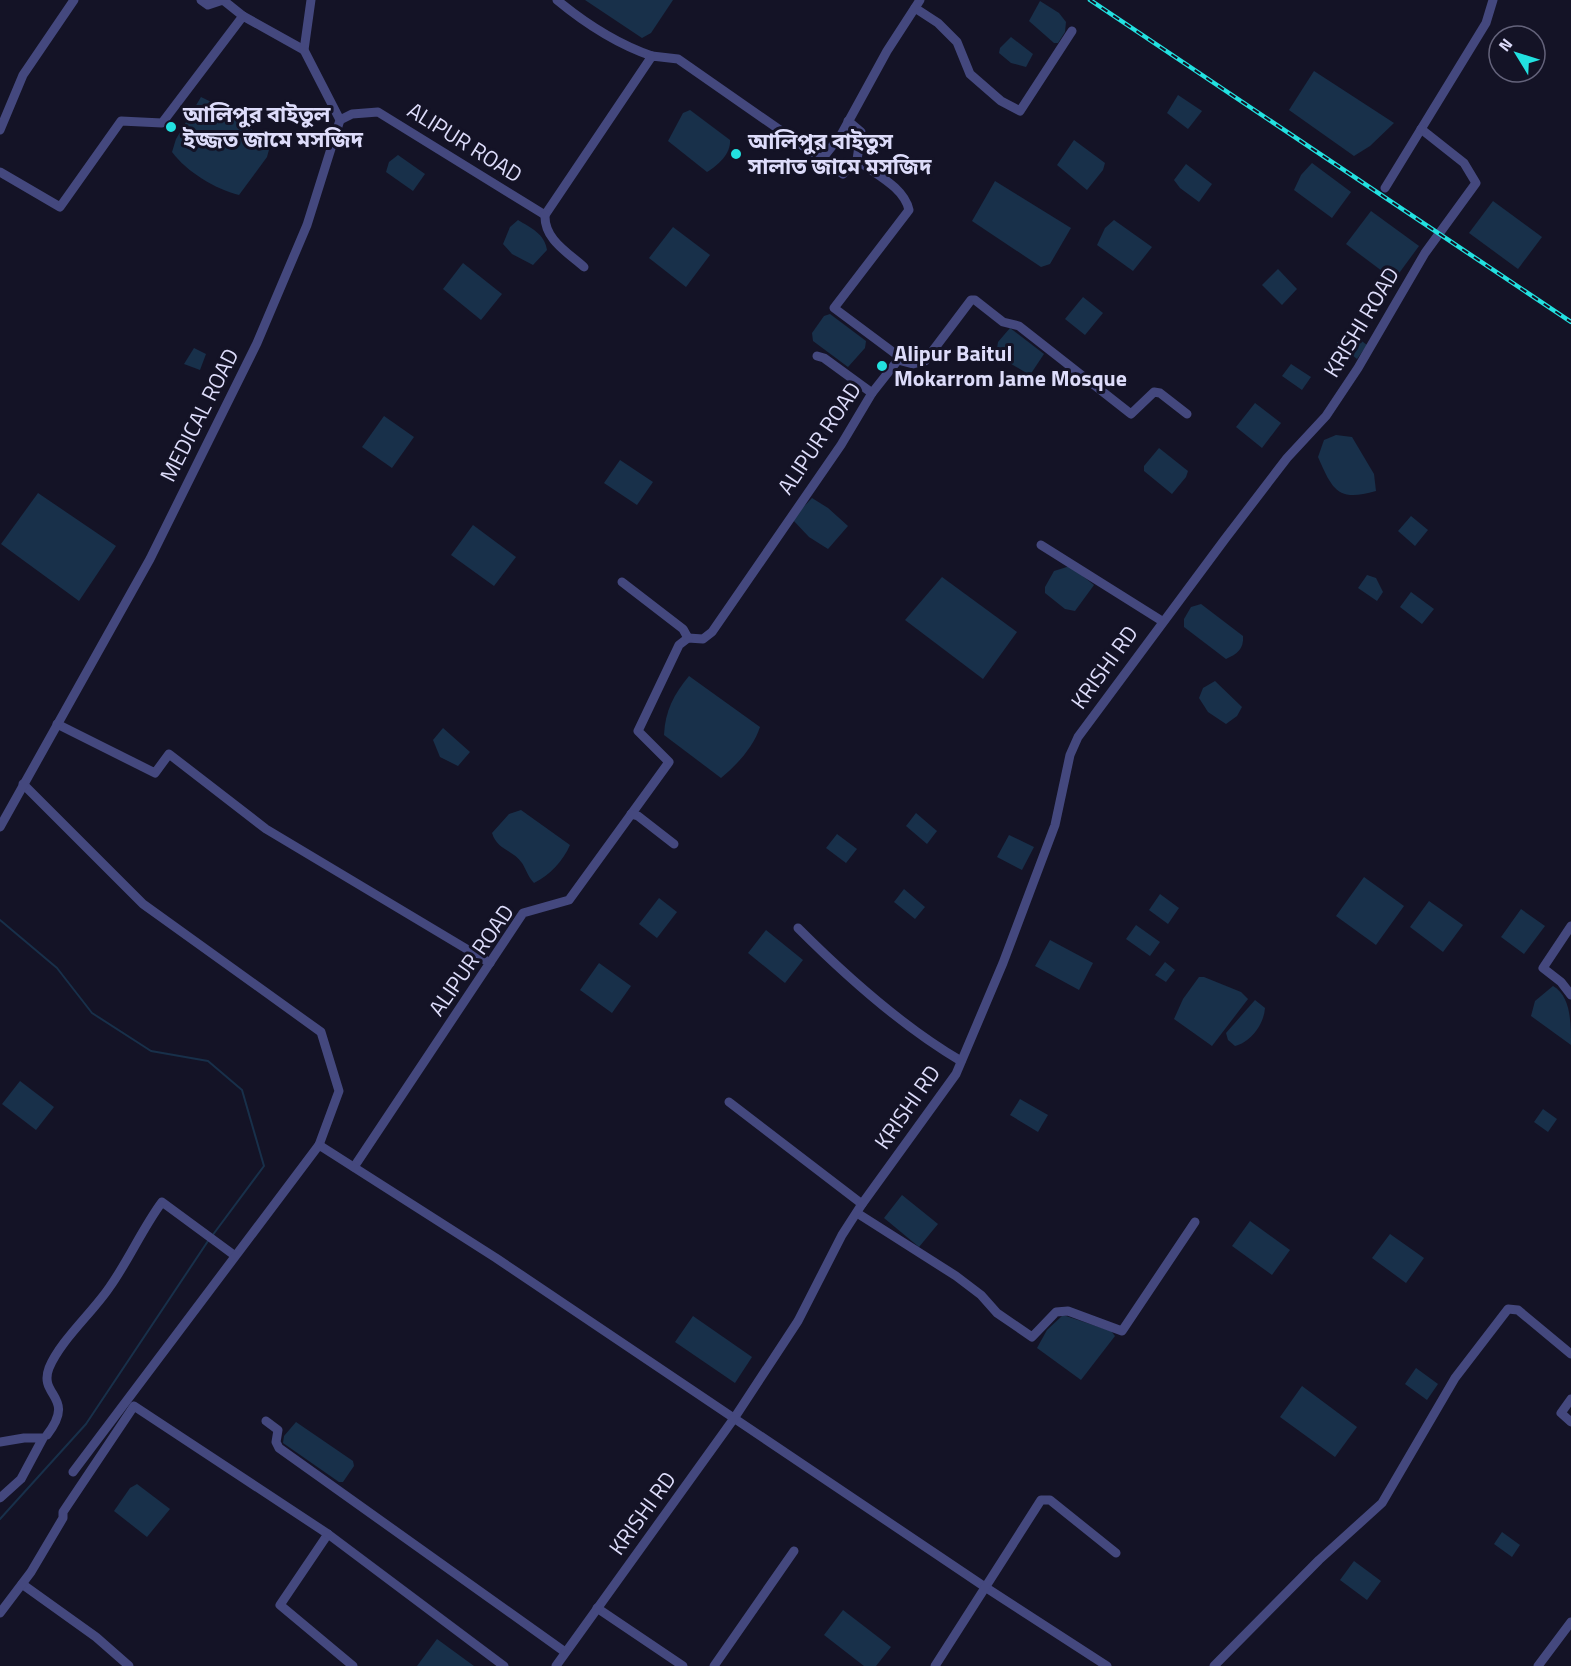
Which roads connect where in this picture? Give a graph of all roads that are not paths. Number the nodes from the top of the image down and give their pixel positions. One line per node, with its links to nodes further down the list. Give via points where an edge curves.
1 (74, 0): 14 (street, via 24,75)
2 (201, 0): 7 (street, via 208,5 222,0)
3 (311, 0): 9 (street)
4 (557, 0): 10 (street, via 579,18 630,48)
5 (1493, 0): 13 (street, via 1486,23)
6 (917, 4): 8 (street, via 957,42 970,74 1001,101 1020,111); 12 (street)
7 (243, 16): 9 (street); 17 (street, via 162,123 121,121 60,207)
8 (1072, 31)
9 (304, 50): 11 (street)
10 (652, 56): 15 (street, via 678,59); 19 (street)
11 (340, 120): 19 (street, ALIPUR ROAD, via 352,114 378,112); 30 (street, MEDICAL ROAD, via 307,225 257,343 150,559)
12 (848, 121): 15 (street); 16 (street, via 861,132)
13 (1421, 129): 18 (street); 25 (street, KRISHI ROAD, via 1464,163 1476,183 1425,253 1326,416 1287,458)
14 (0, 130)
15 (822, 159): 16 (street, via 843,174)
16 (857, 160): 22 (street, via 896,189 907,200 909,210 834,308 897,355)
17 (0, 172)
18 (1385, 188)
19 (544, 215): 20 (street, via 549,235)
20 (584, 267)
21 (817, 356): 23 (street)
22 (898, 360): 23 (street, ALIPUR ROAD); 24 (street, via 913,364 925,361 971,300 975,300 1003,322 1019,326 1131,414 1154,393 1160,393)
23 (872, 393): 29 (street, ALIPUR ROAD, via 841,445 712,632 703,639)
24 (1187, 414)
25 (1225, 538): 28 (street, KRISHI RD)
26 (1041, 545): 28 (street)
27 (622, 582): 29 (street, via 683,629)
28 (1162, 621): 39 (street, KRISHI RD, via 1078,737 1070,755 1055,825)
29 (688, 638): 32 (street, ALIPUR ROAD, via 672,656 638,731 669,762)
30 (57, 724): 31 (street, MEDICAL ROAD); 37 (street, via 155,773 170,754 266,829)
31 (23, 784): 33 (street, MEDICAL ROAD); 41 (street, via 143,904 321,1032 339,1090)
32 (631, 814): 34 (street); 37 (street, ALIPUR ROAD, via 569,900 523,912)
33 (0, 827)
34 (674, 844)
35 (1571, 926): 38 (street, via 1542,968 1562,982)
36 (798, 928): 39 (street, via 868,994)
37 (490, 963): 42 (street, ALIPUR ROAD)
38 (1571, 995)
39 (961, 1061): 43 (street, KRISHI RD, via 956,1074)
40 (729, 1102): 43 (street)
41 (319, 1145): 42 (street); 45 (street)
42 (354, 1167): 48 (street)
43 (859, 1209): 44 (street, via 956,1276 997,1313 1032,1337 1056,1312 1068,1311 1122,1331); 48 (street, KRISHI RD, via 798,1321)
44 (1195, 1222)
45 (234, 1255): 51 (street, via 162,1202 111,1285 56,1354 48,1370 47,1380 60,1410); 53 (street)
46 (1571, 1354): 72 (street, via 1518,1310 1508,1309 1455,1378 1382,1503)
47 (1571, 1400): 50 (street, via 1561,1413)
48 (735, 1417): 59 (street); 60 (street, KRISHI RD)
49 (266, 1421): 63 (street, via 278,1430 279,1448)
50 (1571, 1422)
51 (47, 1435)
52 (0, 1442): 54 (street, via 43,1438 21,1479)
53 (74, 1472)
54 (0, 1498)
55 (328, 1534): 58 (street, via 134,1406 63,1512); 65 (street, via 280,1605); 66 (street)
56 (794, 1551): 69 (street)
57 (1116, 1553): 59 (street, via 1044,1499)
58 (22, 1584): 61 (street); 64 (street)
59 (985, 1587): 70 (street); 71 (street)
60 (597, 1608): 63 (street, KRISHI RD); 68 (street)
61 (0, 1613)
62 (1571, 1622): 73 (street)
63 (565, 1652): 67 (street, KRISHI RD)
64 (129, 1666)
65 (353, 1666)
66 (504, 1666)
67 (555, 1666)
68 (683, 1666)
69 (714, 1666)
70 (935, 1666)
71 (1107, 1666)
72 (1214, 1666)
73 (1538, 1666)

